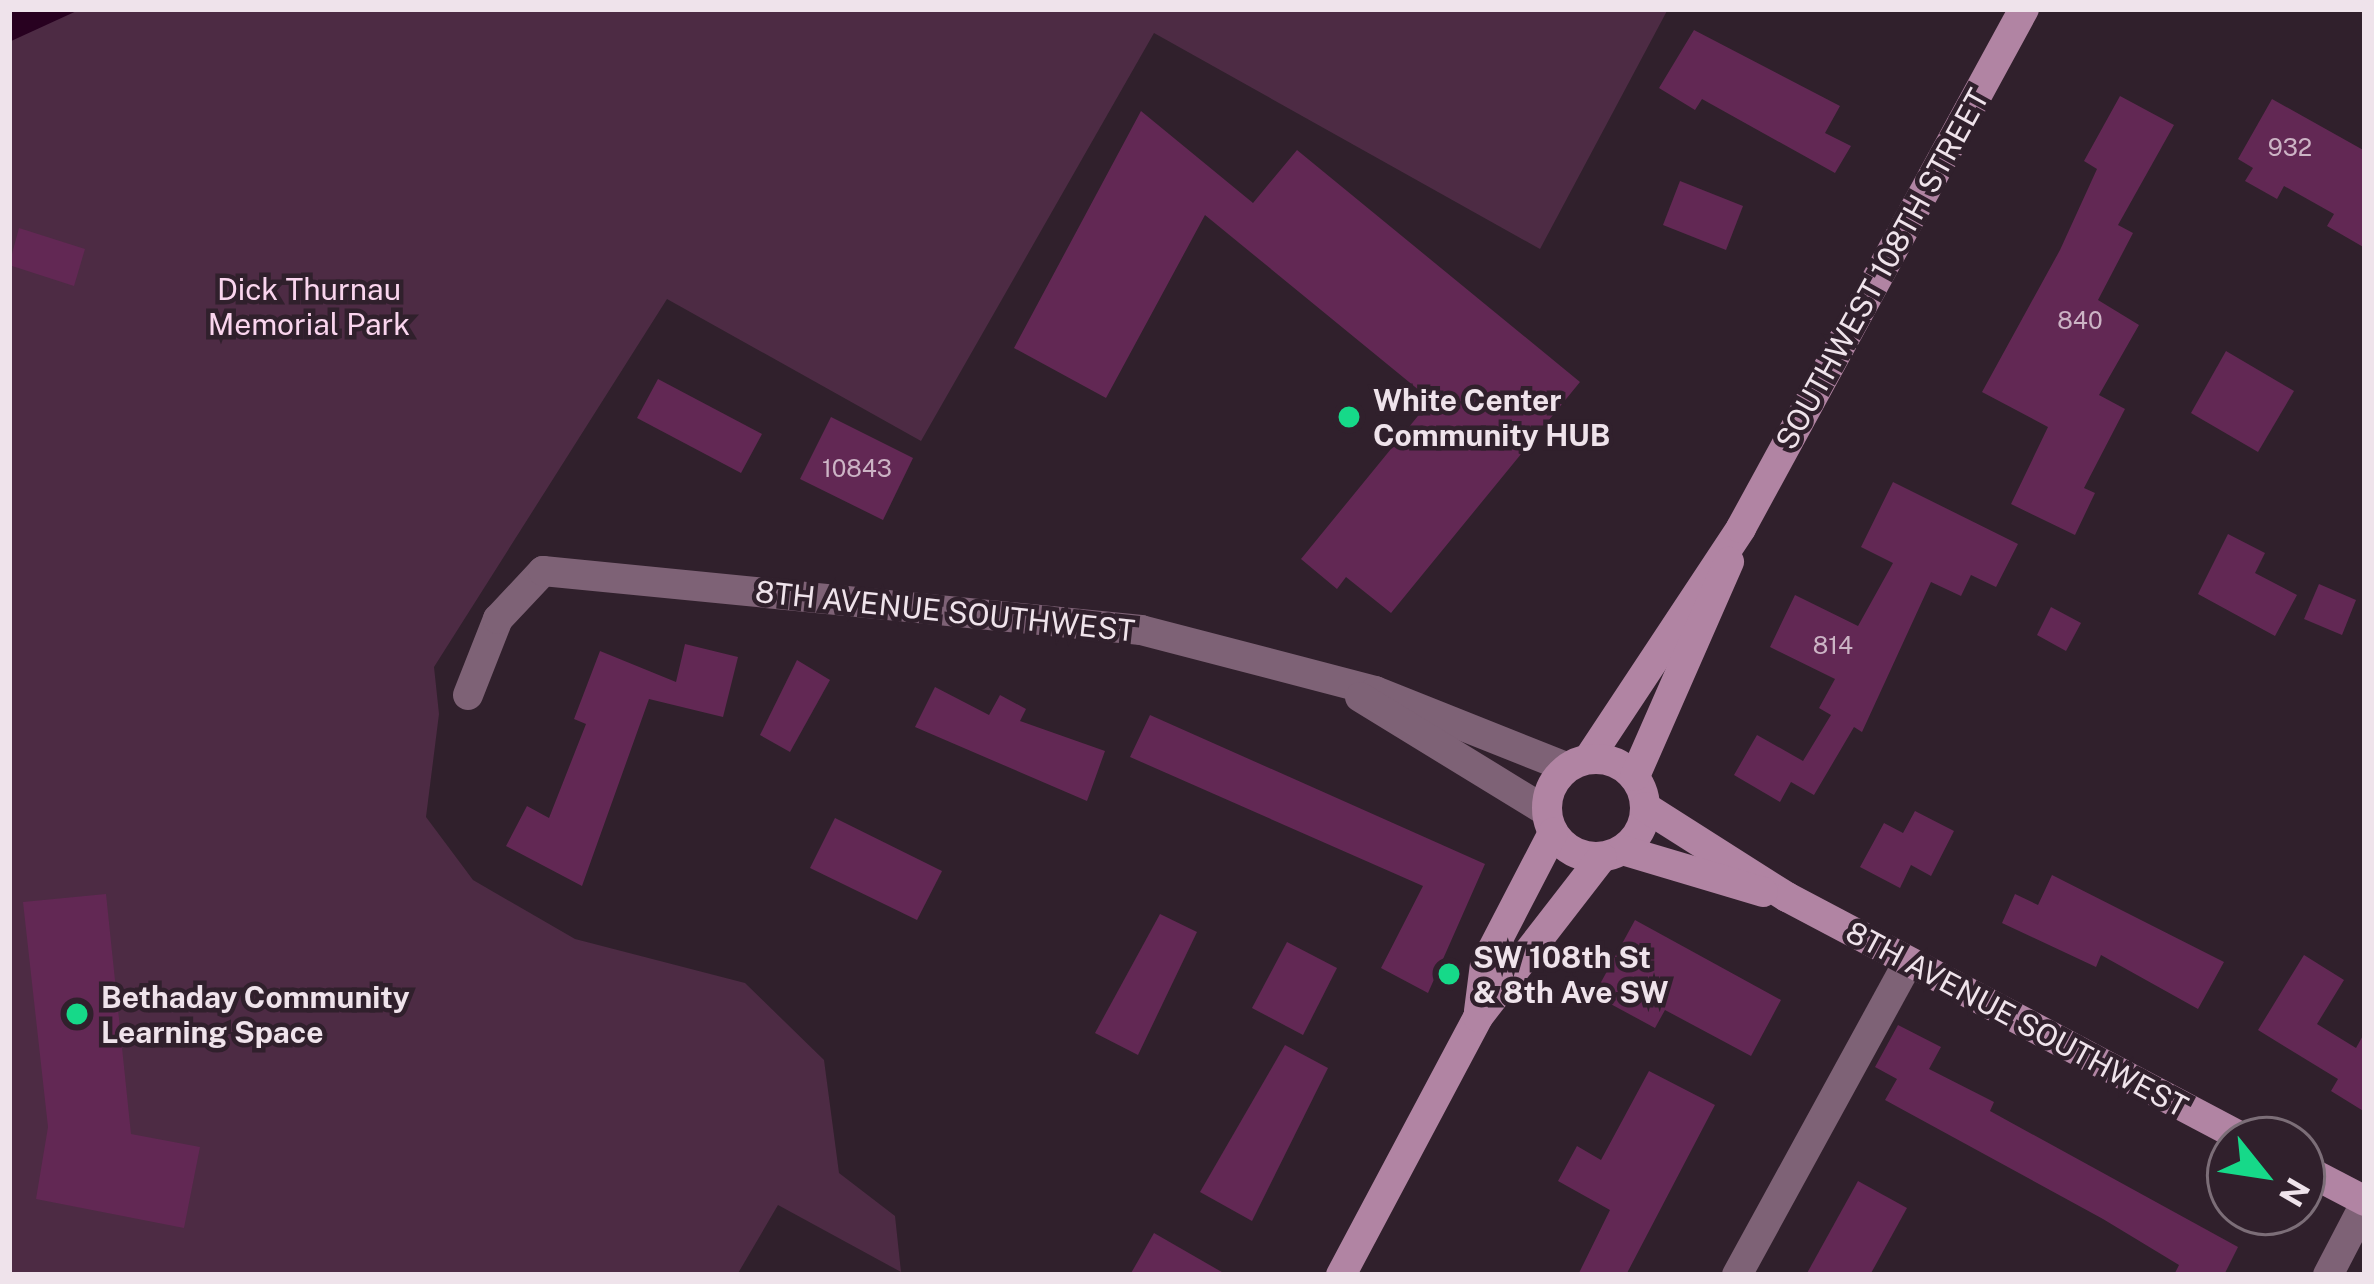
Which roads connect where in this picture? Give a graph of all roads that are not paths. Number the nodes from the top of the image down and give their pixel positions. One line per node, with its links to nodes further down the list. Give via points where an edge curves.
1 (2024, 9): 2 (street, SOUTHWEST 108TH STREET)
2 (1741, 528): 5 (street, SOUTHWEST 108TH STREET); 6 (street, SOUTHWEST 108TH STREET, via 1702,640)
3 (1342, 682): 4 (street, 8TH AVENUE SOUTHWEST, via 1142,630 543,571 498,619); 5 (street, 8TH AVENUE SOUTHWEST); 8 (street, 8TH AVENUE SOUTHWEST, via 1384,718)
4 (468, 695)
5 (1578, 762): 6 (street, 8TH AVENUE SOUTHWEST); 8 (street)
6 (1635, 776): 7 (street)
7 (1646, 807): 9 (street); 10 (street, 8TH AVENUE SOUTHWEST)
8 (1549, 822): 9 (street, 8TH AVENUE SOUTHWEST, via 1573,853); 12 (street, via 1485,964)
9 (1612, 854): 10 (street, 8TH AVENUE SOUTHWEST); 12 (street)
10 (1787, 897): 11 (street, 8TH AVENUE SOUTHWEST)
11 (1908, 963): 13 (street, 8TH AVENUE SOUTHWEST); 17 (street)
12 (1478, 1017): 16 (street)
13 (2206, 1119)
14 (2326, 1181): 15 (street)
15 (2365, 1203): 18 (street)
16 (1340, 1275)
17 (1737, 1275)
18 (2328, 1275)

